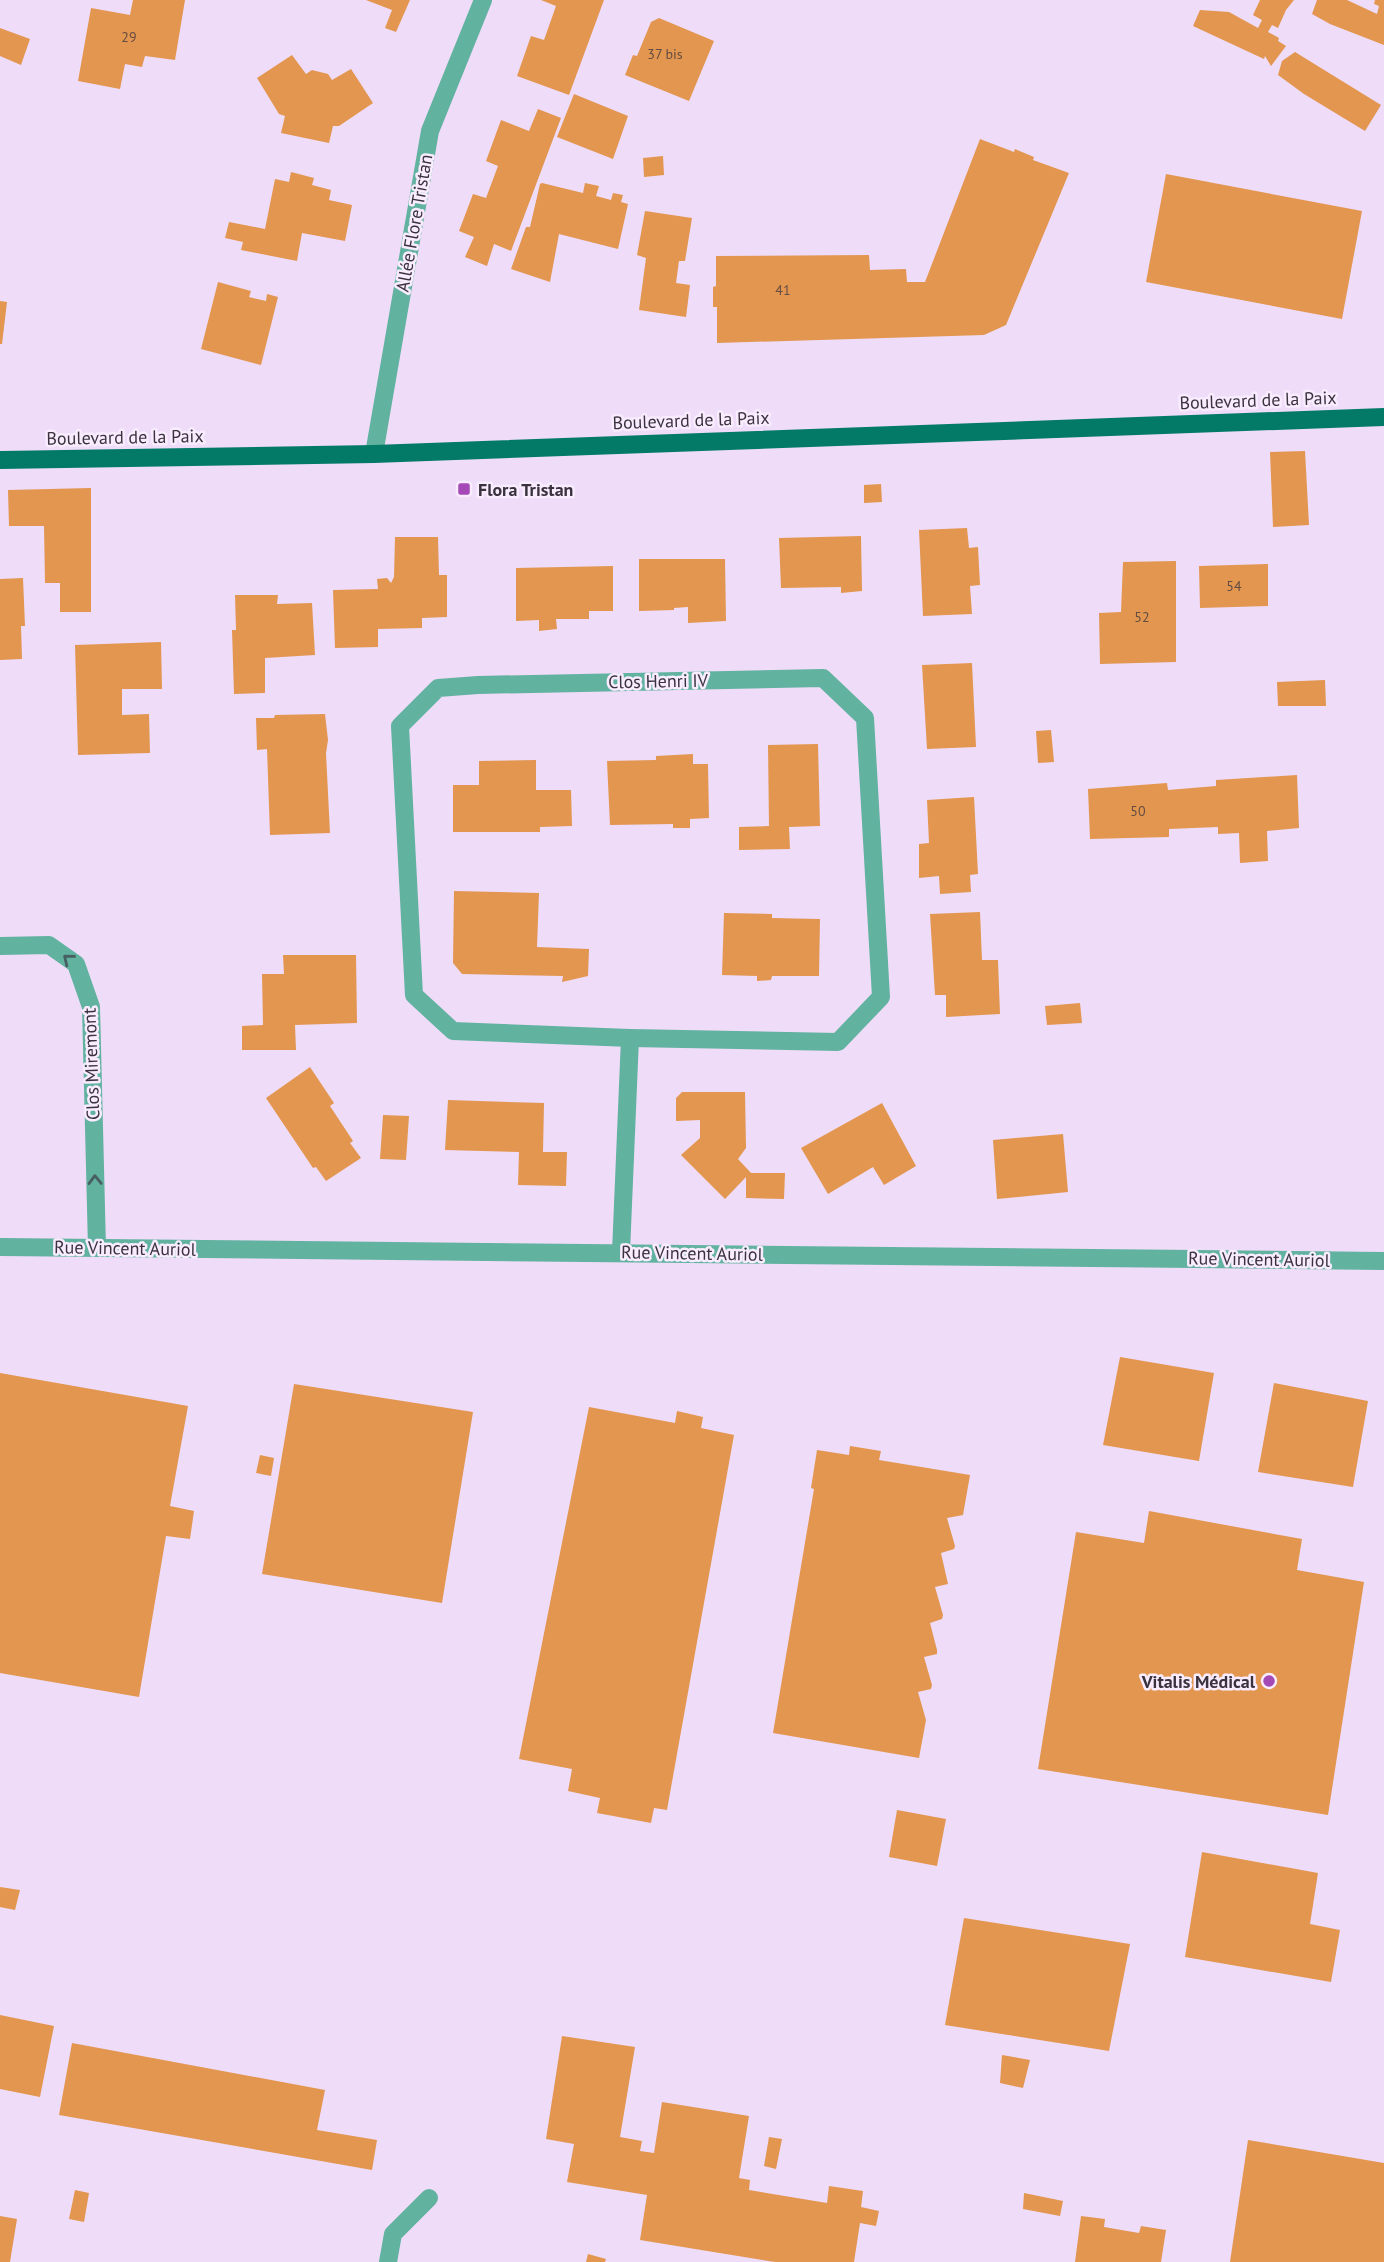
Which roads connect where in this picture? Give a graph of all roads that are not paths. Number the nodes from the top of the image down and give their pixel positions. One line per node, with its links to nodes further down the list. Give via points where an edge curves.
1 (483, 0): 3 (street, Allée Flore Tristan, via 430,131)
2 (1384, 417): 3 (main road, Boulevard de la Paix)
3 (374, 454): 4 (main road, Boulevard de la Paix)
4 (0, 460)
5 (0, 946): 8 (street, Clos Miremont, one-way to 5, via 91,1007 76,964 49,945)
6 (630, 1038): 6 (street, Clos Henri IV, via 838,1042 881,997 865,718 823,678 438,688 400,726 414,995 453,1031); 9 (street)
7 (0, 1247): 8 (street, Rue Vincent Auriol)
8 (97, 1248): 9 (street, Rue Vincent Auriol)
9 (621, 1252): 10 (street, Rue Vincent Auriol)
10 (1384, 1261)
11 (429, 2198): 12 (street, via 393,2234)
12 (388, 2262)

